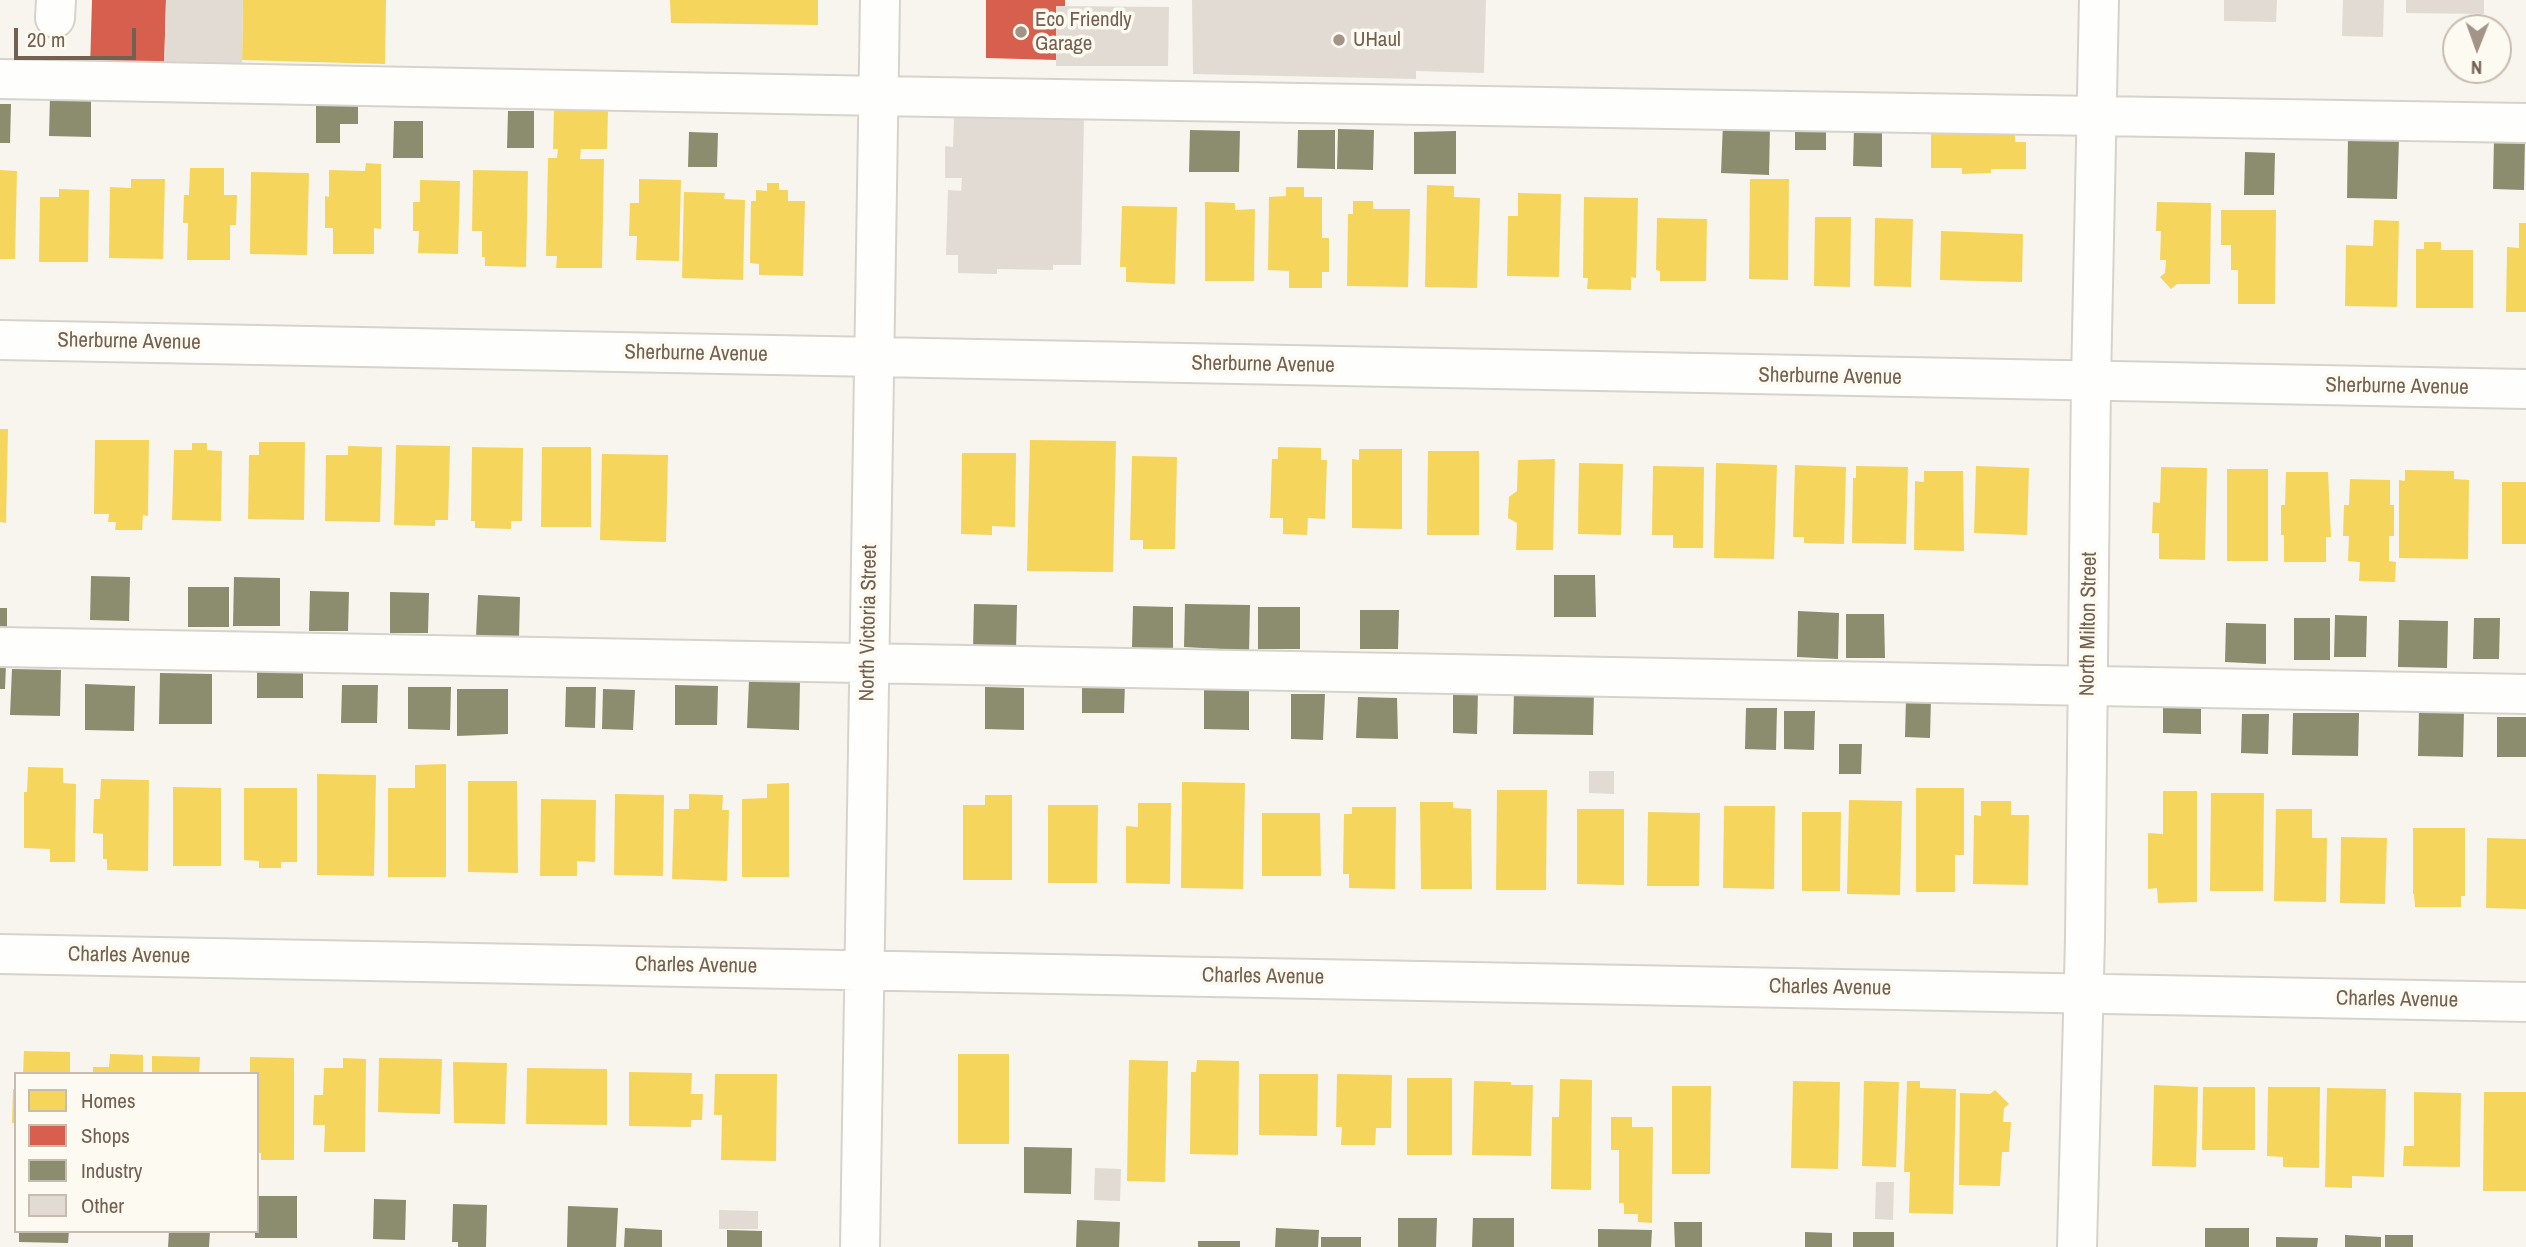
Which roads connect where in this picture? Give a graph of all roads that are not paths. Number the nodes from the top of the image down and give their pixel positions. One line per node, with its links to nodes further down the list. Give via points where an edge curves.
1 (880, 0): 4 (street, North Victoria Street)
2 (2099, 0): 5 (street, North Milton Street)
3 (0, 79): 4 (street)
4 (877, 96): 5 (street); 8 (street, North Victoria Street)
5 (2096, 116): 6 (street); 9 (street, North Milton Street)
6 (2526, 123)
7 (0, 340): 8 (street, Sherburne Avenue)
8 (873, 358): 9 (street, Sherburne Avenue); 12 (street, North Victoria Street)
9 (2091, 382): 10 (street, Sherburne Avenue); 13 (street, North Milton Street)
10 (2526, 389)
11 (0, 647): 12 (street)
12 (868, 664): 13 (street); 16 (street, North Victoria Street)
13 (2089, 687): 14 (street); 17 (street, North Milton Street)
14 (2526, 694)
15 (0, 954): 16 (street, Charles Avenue)
16 (865, 969): 17 (street, Charles Avenue); 19 (street, North Victoria Street)
17 (2084, 994): 18 (street, Charles Avenue); 20 (street, North Milton Street)
18 (2526, 1002)
19 (860, 1247)
20 (2077, 1247)

